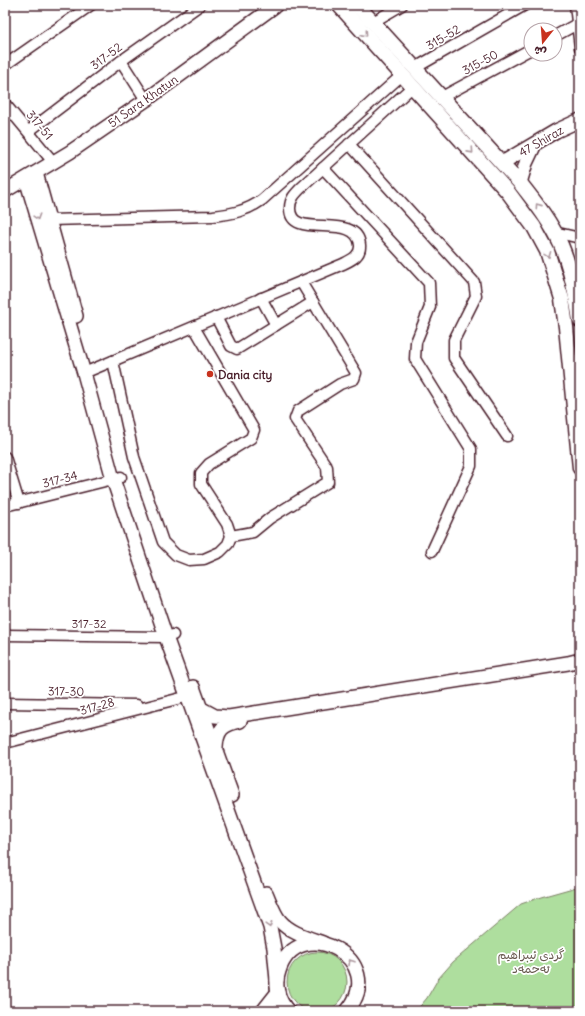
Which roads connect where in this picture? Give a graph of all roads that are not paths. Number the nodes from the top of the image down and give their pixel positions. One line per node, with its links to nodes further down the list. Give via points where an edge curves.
1 (91, 5): 15 (street)
2 (200, 5): 14 (street, 317-52)
3 (276, 5): 20 (street, 51 Sara Khatun)
4 (339, 5): 17 (main road, one-way to 17)
5 (357, 5): 9 (main road)
6 (402, 5): 9 (street)
7 (526, 5): 16 (street, 315-52)
8 (575, 5): 10 (street)
9 (373, 22): 16 (main road)
10 (577, 24): 11 (street); 12 (street)
11 (563, 32)
12 (580, 48)
13 (523, 53): 19 (street, 315-50)
14 (121, 61): 20 (street); 24 (street, 317-52)
15 (5, 66)
16 (415, 68): 19 (main road)
17 (402, 75): 18 (main road); 34 (street, via 262,200 249,208 213,216)
18 (412, 86): 25 (main road); 26 (street)
19 (442, 97): 23 (main road)
20 (146, 100): 28 (street, 51 Sara Khatun)
21 (5, 104): 24 (street, 317-51)
22 (580, 120): 27 (street, 47 Shiraz)
23 (469, 127): 25 (main road); 29 (main road)
24 (29, 131): 28 (street, 317-51)
25 (458, 137): 48 (main road, one-way to 48, via 508,192 534,227 547,251 562,299)
26 (349, 144): 30 (street); 46 (street, via 474,282 476,296 454,340 454,358)
27 (535, 144): 29 (street, 47 Shiraz); 32 (street)
28 (54, 163): 31 (street, 51 Sara Khatun)
29 (502, 163): 32 (main road)
30 (323, 168): 37 (street, via 293,197 290,214 295,222 335,226 352,232 359,240 360,252 352,260); 53 (street, via 430,283 430,307 416,342 415,359 471,450 471,466)
31 (31, 176): 33 (street, 51 Sara Khatun); 34 (street); 45 (street, one-way to 45)
32 (520, 183): 35 (main road, one-way to 32)
33 (5, 191)
34 (49, 220): 45 (street)
35 (554, 232): 36 (street); 41 (main road, via 569,269)
36 (580, 238)
37 (301, 282): 38 (street); 39 (street)
38 (261, 298): 40 (street); 42 (street)
39 (313, 302): 42 (street); 52 (street, via 356,373 354,379 340,384 298,411 295,419 327,468 328,482 270,518 253,532)
40 (216, 318): 42 (street, via 231,346 237,349); 43 (street)
41 (580, 320)
42 (276, 325)
43 (194, 327): 44 (street); 52 (street, via 254,430 252,438 209,464 201,473 201,484 227,524)
44 (113, 361): 45 (street); 52 (street, via 134,457 163,542 176,554 189,560 204,559 220,552 228,544)
45 (87, 371): 49 (street)
46 (506, 436)
47 (5, 457): 50 (street)
48 (580, 468)
49 (117, 478): 50 (street, 317-34); 55 (street)
50 (19, 503): 51 (street, 317-34)
51 (5, 506)
52 (231, 536)
53 (432, 551)
54 (5, 635): 55 (street, 317-32)
55 (170, 636): 58 (street)
56 (580, 660): 61 (street, via 229,717 215,716)
57 (580, 669): 63 (street, via 559,670 237,721 222,728 216,739)
58 (192, 696): 60 (street, 317-28); 61 (street); 65 (street, one-way to 65, via 270,927)
59 (5, 703): 60 (street, 317-30)
60 (151, 705): 62 (street, 317-28)
61 (202, 709): 63 (street)
62 (5, 743)
63 (216, 747): 64 (street, via 261,879 277,917 288,928)
64 (322, 943): 65 (street, via 310,944 292,952 283,962); 66 (street, one-way to 64, via 351,960 335,947)
65 (278, 986): 67 (street); 68 (street, via 283,1005)
66 (358, 986): 69 (street, via 355,999); 70 (street)
67 (263, 1011)
68 (288, 1011)
69 (347, 1011)
70 (360, 1011)

